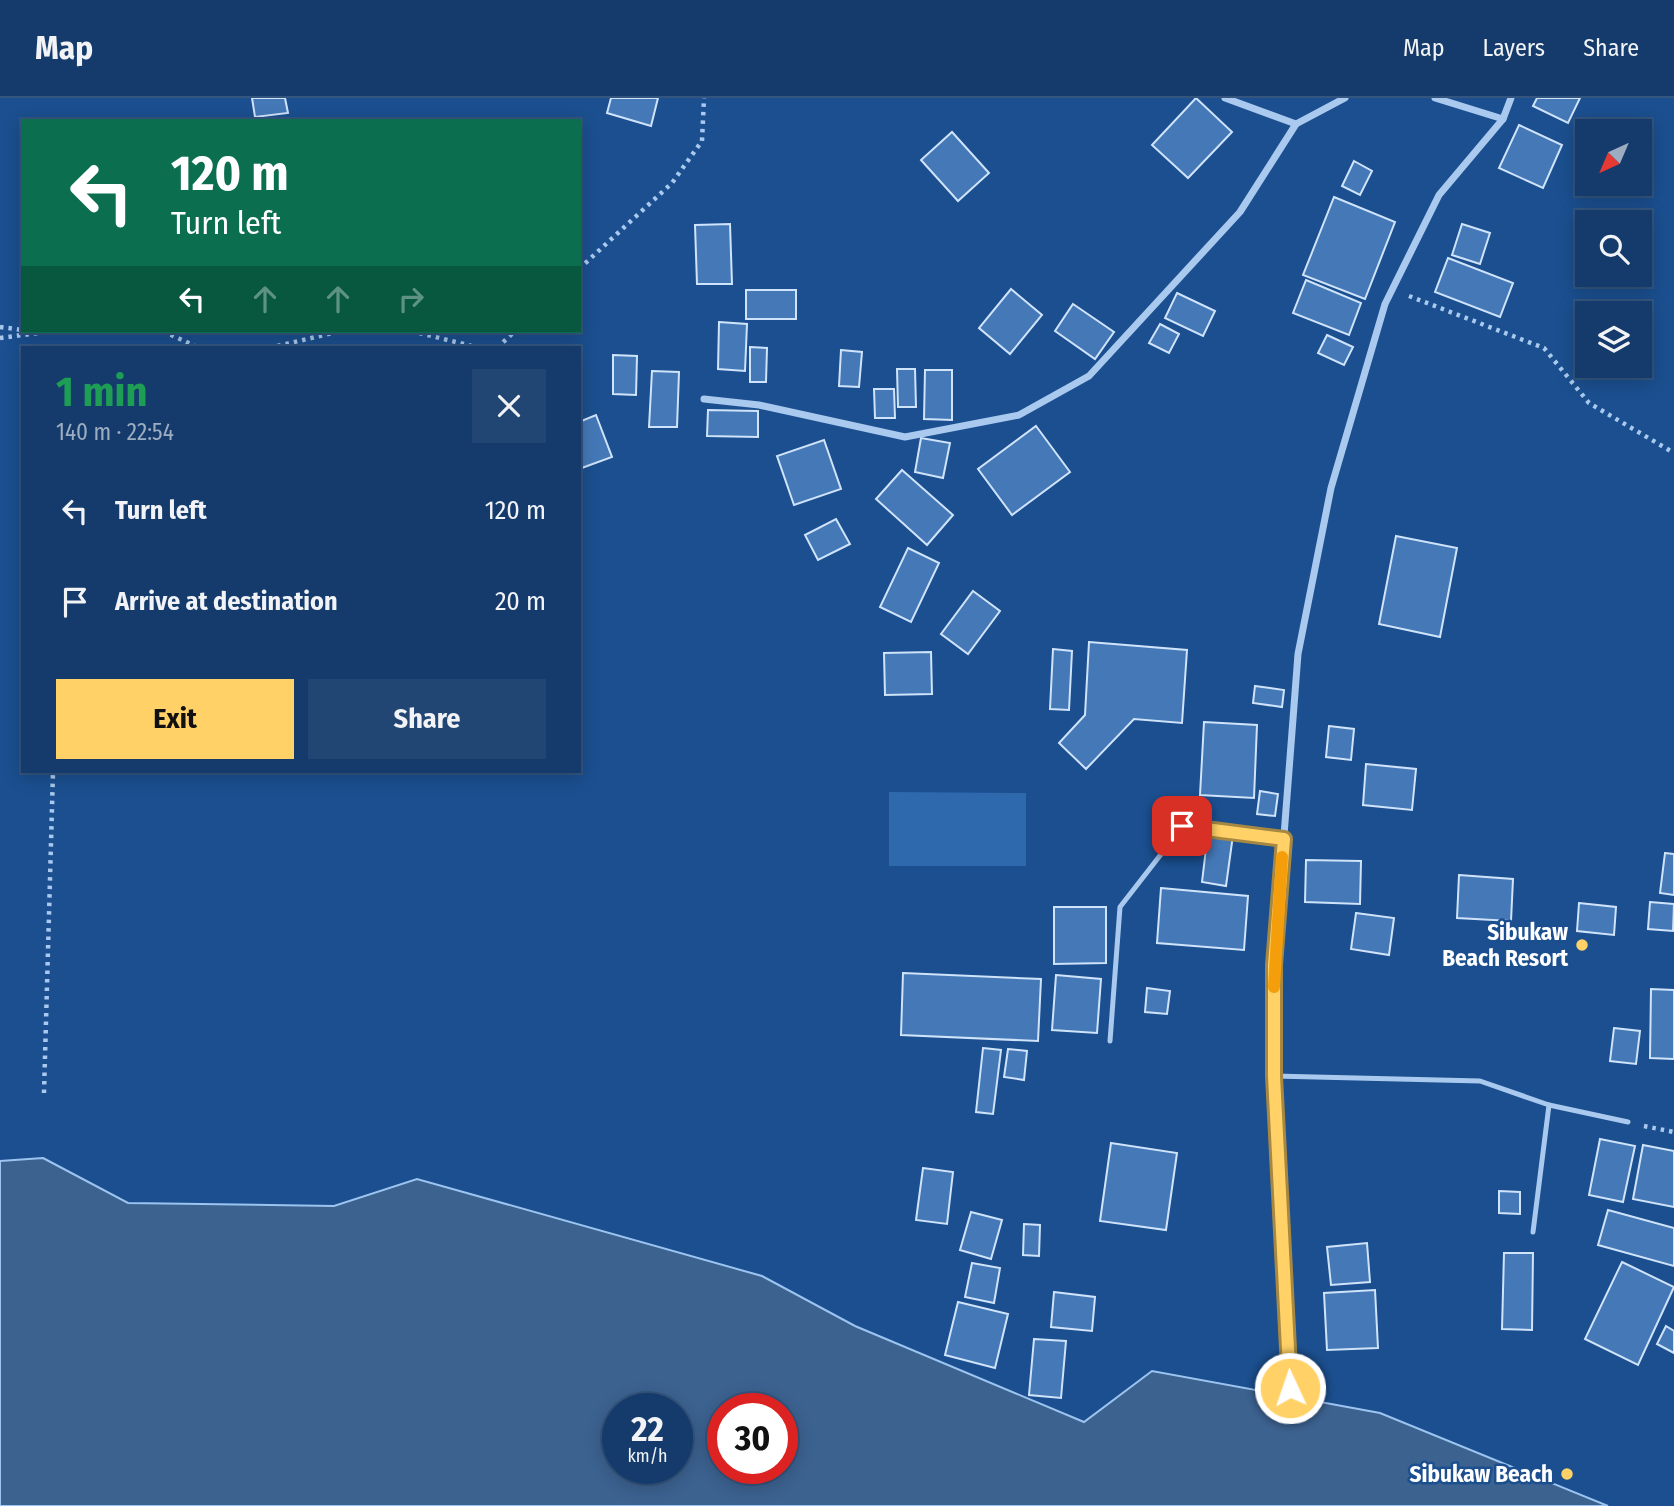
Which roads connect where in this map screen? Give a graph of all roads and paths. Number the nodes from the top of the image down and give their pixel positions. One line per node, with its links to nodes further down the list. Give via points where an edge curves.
1 (704, 98): 8 (path, via 702,141 672,183)
2 (1225, 98): 7 (street)
3 (1345, 98): 7 (street)
4 (1435, 98): 6 (street)
5 (1511, 98): 6 (street)
6 (1503, 119): 9 (street, via 1439,195)
7 (1296, 124): 22 (street, via 1240,212 1089,376 1019,415 905,437 759,405)
8 (581, 267)
9 (1393, 289): 23 (path, via 1544,348 1589,403); 25 (street, via 1331,488 1298,654)
10 (0, 327): 11 (path)
11 (21, 330)
12 (38, 333): 17 (path)
13 (167, 333): 18 (path)
14 (333, 333): 19 (path)
15 (419, 333): 20 (path)
16 (513, 333): 21 (path)
17 (0, 338)
18 (195, 346)
19 (277, 346)
20 (472, 346)
21 (499, 346)
22 (704, 399)
23 (1674, 453)
24 (53, 773): 28 (path)
25 (1284, 839): 26 (lane, via 1182,826 1120,907); 27 (street, via 1274,965)
26 (1110, 1041)
27 (1274, 1076): 29 (lane, via 1480,1081); 33 (street)
28 (44, 1093)
29 (1549, 1105): 30 (lane); 32 (lane)
30 (1628, 1122): 31 (path)
31 (1674, 1132)
32 (1533, 1232)
33 (1290, 1388)

